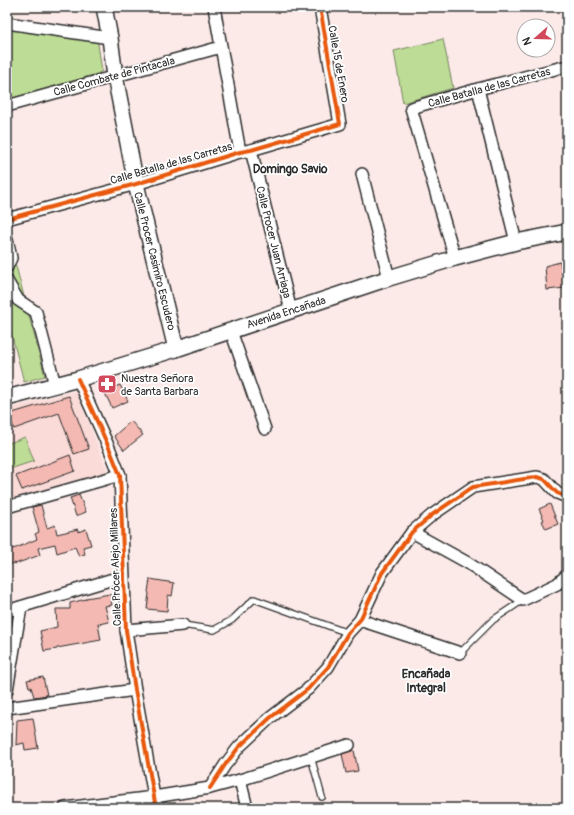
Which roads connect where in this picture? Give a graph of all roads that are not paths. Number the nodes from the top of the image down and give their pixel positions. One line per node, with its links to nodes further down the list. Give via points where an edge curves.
1 (104, 7): 5 (main road, Calle Procer Casimiro Escudero)
2 (214, 7): 6 (street)
3 (320, 7): 11 (street, Calle 15 de Enero)
4 (7, 23): 5 (street)
5 (110, 38): 8 (main road, Calle Procer Casimiro Escudero)
6 (221, 47): 8 (street, Calle Combate de Pintacala); 13 (street)
7 (567, 66): 9 (street, Calle Batalla de las Carretas)
8 (115, 76): 10 (street, Calle Combate de Pintacala); 15 (main road, Calle Procer Casimiro Escudero)
9 (478, 89): 19 (street); 20 (street, Calle Batalla de las Carretas, via 411,108)
10 (7, 106)
11 (340, 124): 12 (street, Calle Batalla de las Carretas)
12 (252, 150): 13 (street, Calle Batalla de las Carretas); 24 (street, Calle Procer Juan Arriaga)
13 (240, 152): 15 (street, Calle Batalla de las Carretas)
14 (362, 174): 22 (street)
15 (136, 184): 16 (street, Calle Batalla de las Carretas); 26 (main road, Calle Procer Casimiro Escudero)
16 (7, 219)
17 (567, 232): 19 (main road, Avenida Encañada)
18 (7, 239): 21 (street, via 11,258)
19 (516, 242): 20 (main road, Avenida Encañada)
20 (455, 258): 22 (main road, Avenida Encañada)
21 (7, 267)
22 (389, 278): 24 (main road, Avenida Encañada)
23 (7, 281): 28 (street, via 18,300 36,312)
24 (291, 311): 25 (main road, Avenida Encañada)
25 (231, 331): 26 (main road, Avenida Encañada); 30 (street)
26 (176, 349): 27 (main road, Avenida Encañada)
27 (78, 379): 28 (main road, Avenida Encañada); 31 (street, Calle Prócer Alejo Millares)
28 (56, 385): 29 (main road, Avenida Encañada)
29 (7, 398)
30 (265, 429)
31 (120, 475): 33 (street); 35 (street, Calle Prócer Alejo Millares)
32 (567, 497): 34 (street, via 557,494 544,479 537,477 473,487)
33 (7, 507)
34 (412, 532): 37 (street, via 468,563); 40 (street, via 382,573)
35 (123, 576): 38 (street); 42 (street, Calle Prócer Alejo Millares)
36 (567, 576): 37 (street, via 557,584)
37 (523, 600): 44 (lane, via 493,620)
38 (21, 607): 39 (street); 45 (street)
39 (7, 611)
40 (360, 620): 43 (street); 44 (street)
41 (183, 626): 42 (street); 43 (lane, via 214,630 232,620 254,599)
42 (126, 630): 46 (street, Calle Prócer Alejo Millares)
43 (348, 634): 51 (street, via 328,667 308,689 270,718 239,747)
44 (460, 653)
45 (7, 690)
46 (135, 690): 47 (street); 52 (street, Calle Prócer Alejo Millares)
47 (7, 708)
48 (349, 745): 49 (street)
49 (311, 756): 50 (street); 53 (lane)
50 (240, 780): 51 (street); 56 (street)
51 (210, 788): 52 (street)
52 (154, 797): 54 (street); 55 (street, Calle Prócer Alejo Millares)
53 (322, 797)
54 (66, 808)
55 (156, 808)
56 (246, 808)

